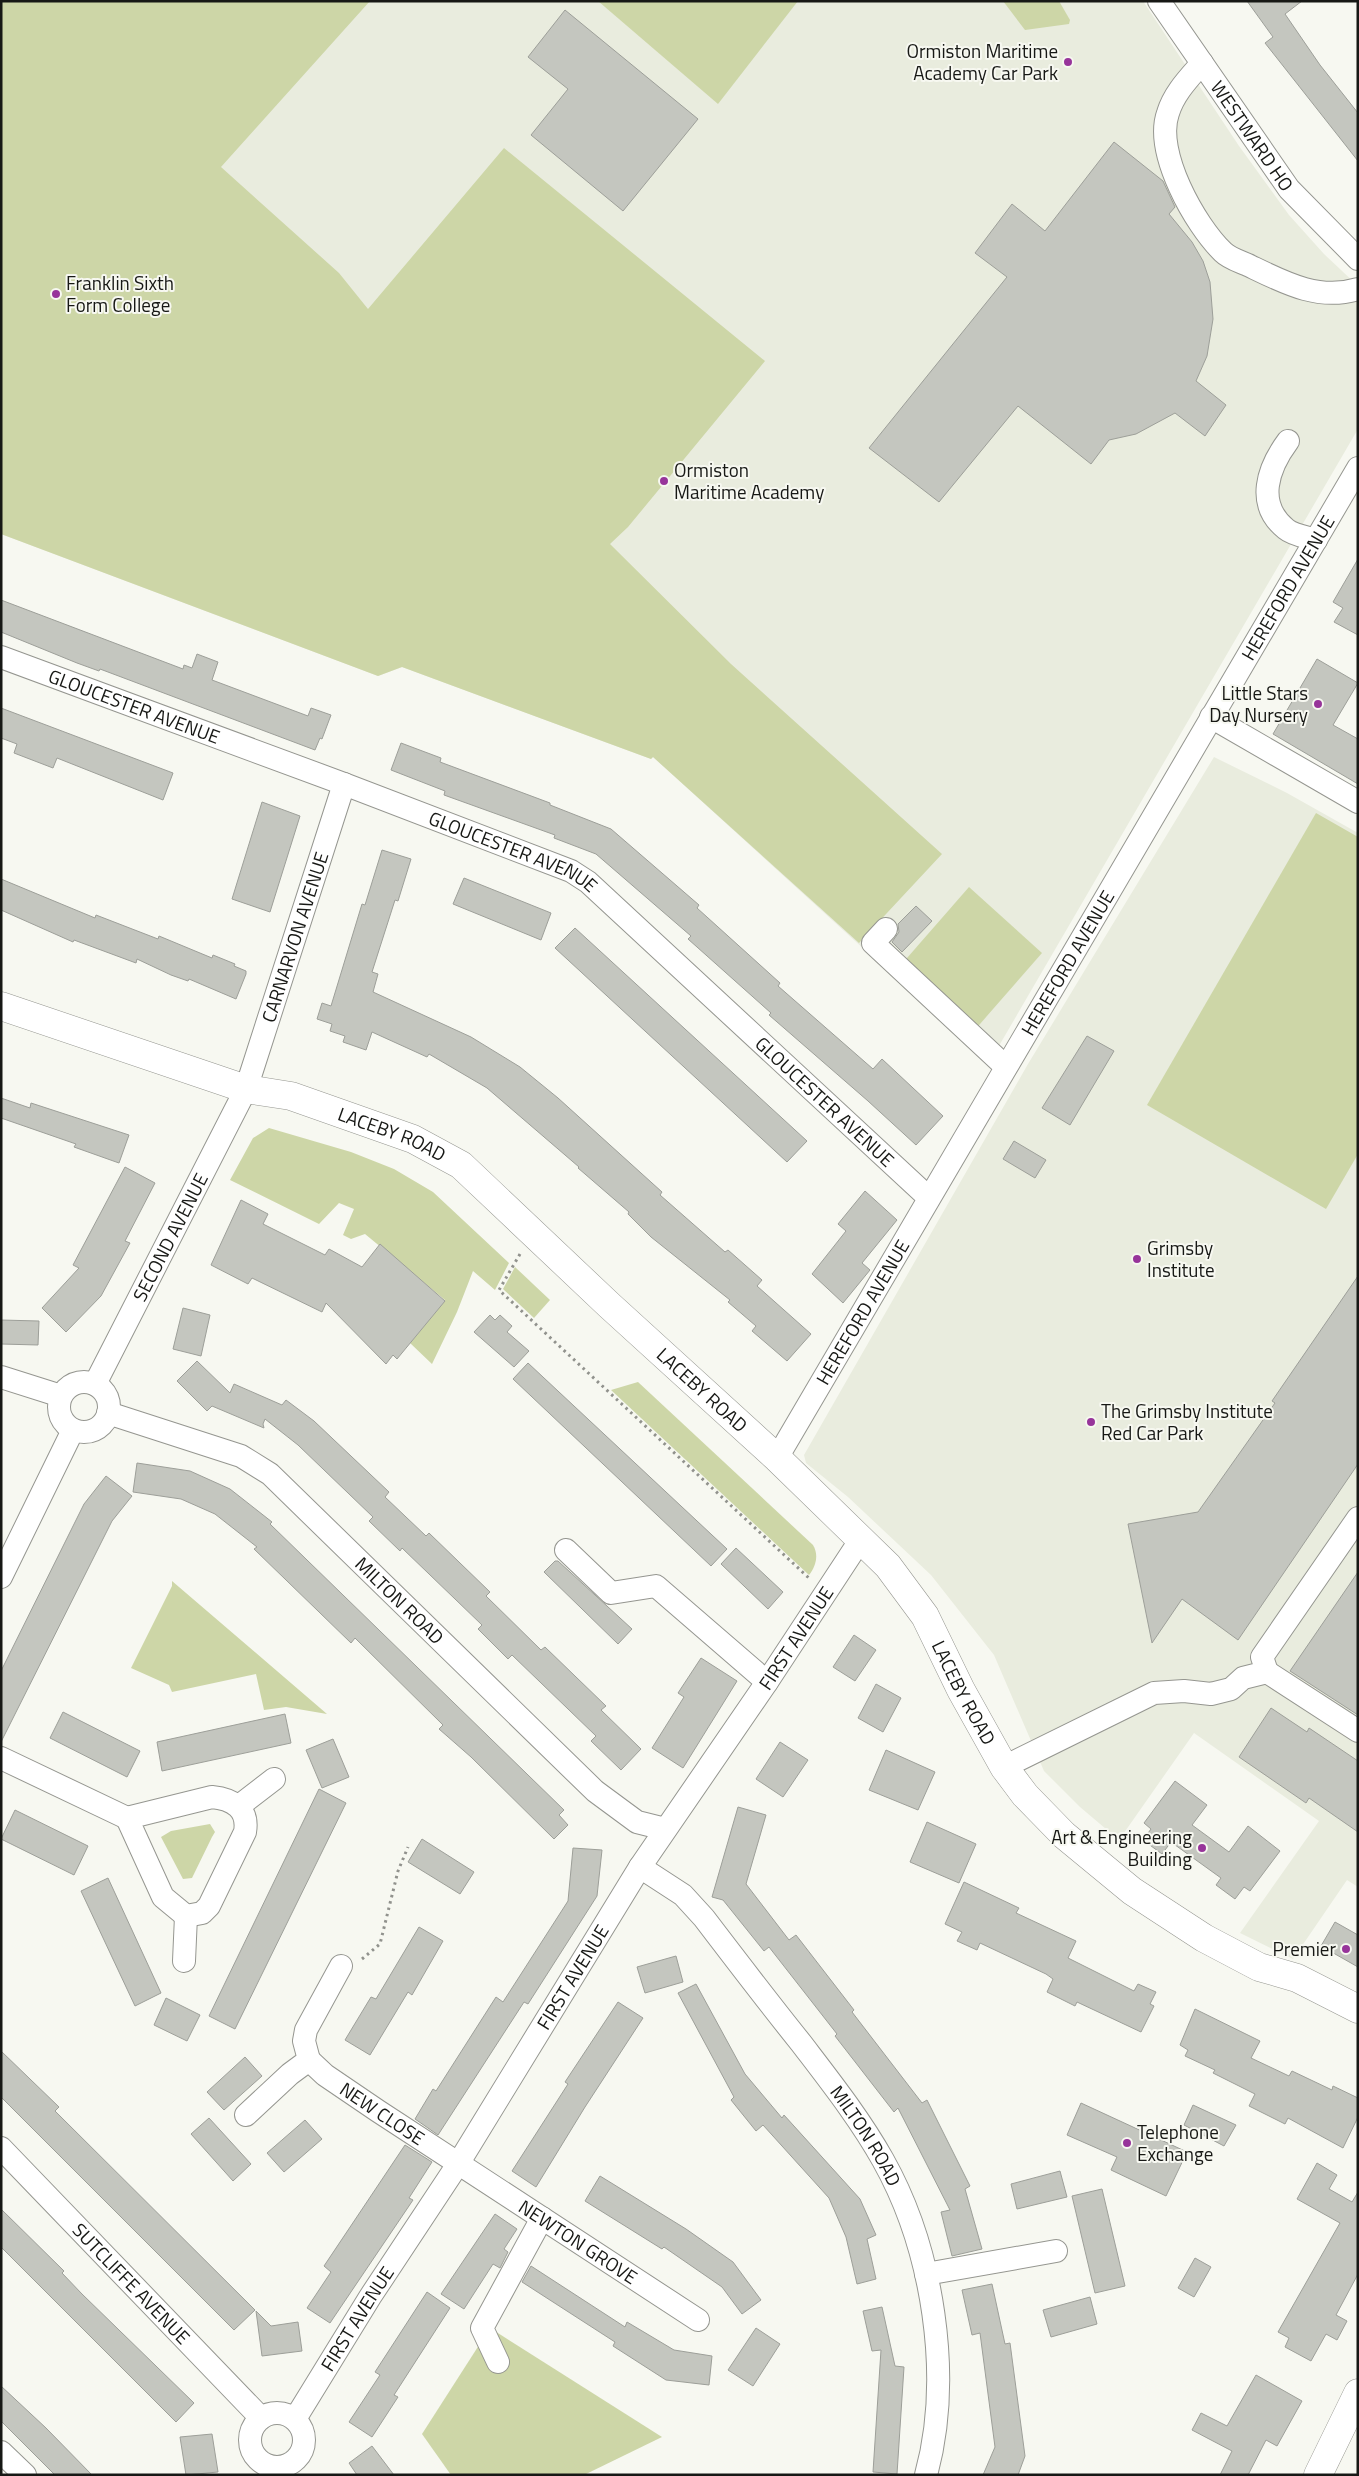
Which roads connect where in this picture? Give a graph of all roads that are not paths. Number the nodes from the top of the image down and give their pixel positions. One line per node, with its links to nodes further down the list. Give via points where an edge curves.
1 (1159, 1): 2 (street, WESTWARD HO)
2 (1202, 63): 3 (street, WESTWARD HO, via 1289,189); 4 (street, via 1176,95 1167,114 1166,145 1176,177 1194,215 1224,253 1293,287 1341,294)
3 (1358, 260)
4 (1358, 289)
5 (1288, 441): 7 (street, via 1273,462 1269,474 1267,487 1272,511 1288,530)
6 (1358, 468): 7 (street, HEREFORD AVENUE)
7 (1316, 540): 9 (street, HEREFORD AVENUE)
8 (1, 657): 10 (street, GLOUCESTER AVENUE)
9 (1211, 717): 11 (street); 14 (street, HEREFORD AVENUE)
10 (344, 784): 15 (street, CARNARVON AVENUE); 16 (street, GLOUCESTER AVENUE, via 571,872 588,882)
11 (1358, 802)
12 (886, 929): 14 (street, via 873,943)
13 (1, 1006): 15 (main road, LACEBY ROAD)
14 (1006, 1067): 16 (street, HEREFORD AVENUE)
15 (246, 1090): 18 (street, SECOND AVENUE); 22 (main road, LACEBY ROAD, via 291,1096 413,1139 461,1165)
16 (929, 1198): 22 (street, HEREFORD AVENUE)
17 (1, 1377): 19 (street)
18 (94, 1384): 19 (street, via 74,1383); 20 (street, via 106,1396)
19 (61, 1396): 21 (street, via 60,1416)
20 (108, 1413): 21 (street, via 104,1421 88,1432); 35 (street, MILTON ROAD, via 241,1456 270,1474 595,1791 636,1822)
21 (73, 1430): 26 (street)
22 (777, 1458): 24 (main road, LACEBY ROAD)
23 (1358, 1518): 27 (street, via 1262,1657)
24 (860, 1539): 28 (street, FIRST AVENUE); 31 (main road, LACEBY ROAD, via 888,1566 924,1616)
25 (566, 1550): 28 (street, via 611,1593 656,1586)
26 (1, 1577)
27 (1267, 1672): 29 (street); 31 (street, via 1243,1678 1231,1689 1211,1694 1184,1691 1154,1693)
28 (767, 1682): 35 (street, FIRST AVENUE)
29 (1358, 1730)
30 (1, 1758): 34 (street)
31 (1004, 1767): 40 (main road, LACEBY ROAD, via 1064,1835 1132,1891 1204,1938)
32 (274, 1779): 33 (street)
33 (239, 1806): 34 (street, via 231,1800 212,1797); 37 (street, via 246,1823 245,1832 215,1897 202,1913)
34 (127, 1818): 37 (street, via 162,1897)
35 (665, 1829): 36 (street, FIRST AVENUE)
36 (640, 1867): 46 (street, FIRST AVENUE); 49 (street, MILTON ROAD, via 683,1895 704,1918 858,2119 903,2201)
37 (186, 1916): 38 (street)
38 (184, 1961)
39 (341, 1966): 43 (street, via 306,2030 304,2041)
40 (1259, 1968): 41 (main road, LACEBY ROAD, via 1297,1978); 42 (main road, LACEBY ROAD, via 1297,1998)
41 (1358, 2009)
42 (1358, 2029)
43 (309, 2060): 44 (street); 46 (street, NEW CLOSE, via 325,2075)
44 (246, 2115)
45 (1, 2148): 53 (street, SUTCLIFFE AVENUE)
46 (458, 2164): 47 (street, NEWTON GROVE); 54 (street, FIRST AVENUE, via 370,2296)
47 (542, 2218): 50 (street, NEWTON GROVE); 51 (street, via 482,2328)
48 (1056, 2251): 49 (street)
49 (926, 2274): 59 (street, MILTON ROAD, via 939,2371 933,2448)
50 (698, 2320)
51 (498, 2362)
52 (1358, 2393): 60 (main road)
53 (261, 2418): 54 (street, via 282,2413); 57 (street, via 252,2428 250,2443)
54 (295, 2419): 56 (street, via 304,2437)
55 (1, 2452): 58 (street)
56 (301, 2467): 57 (street, via 282,2466)
57 (264, 2470)
58 (25, 2475)
59 (926, 2475)
60 (1318, 2475)

